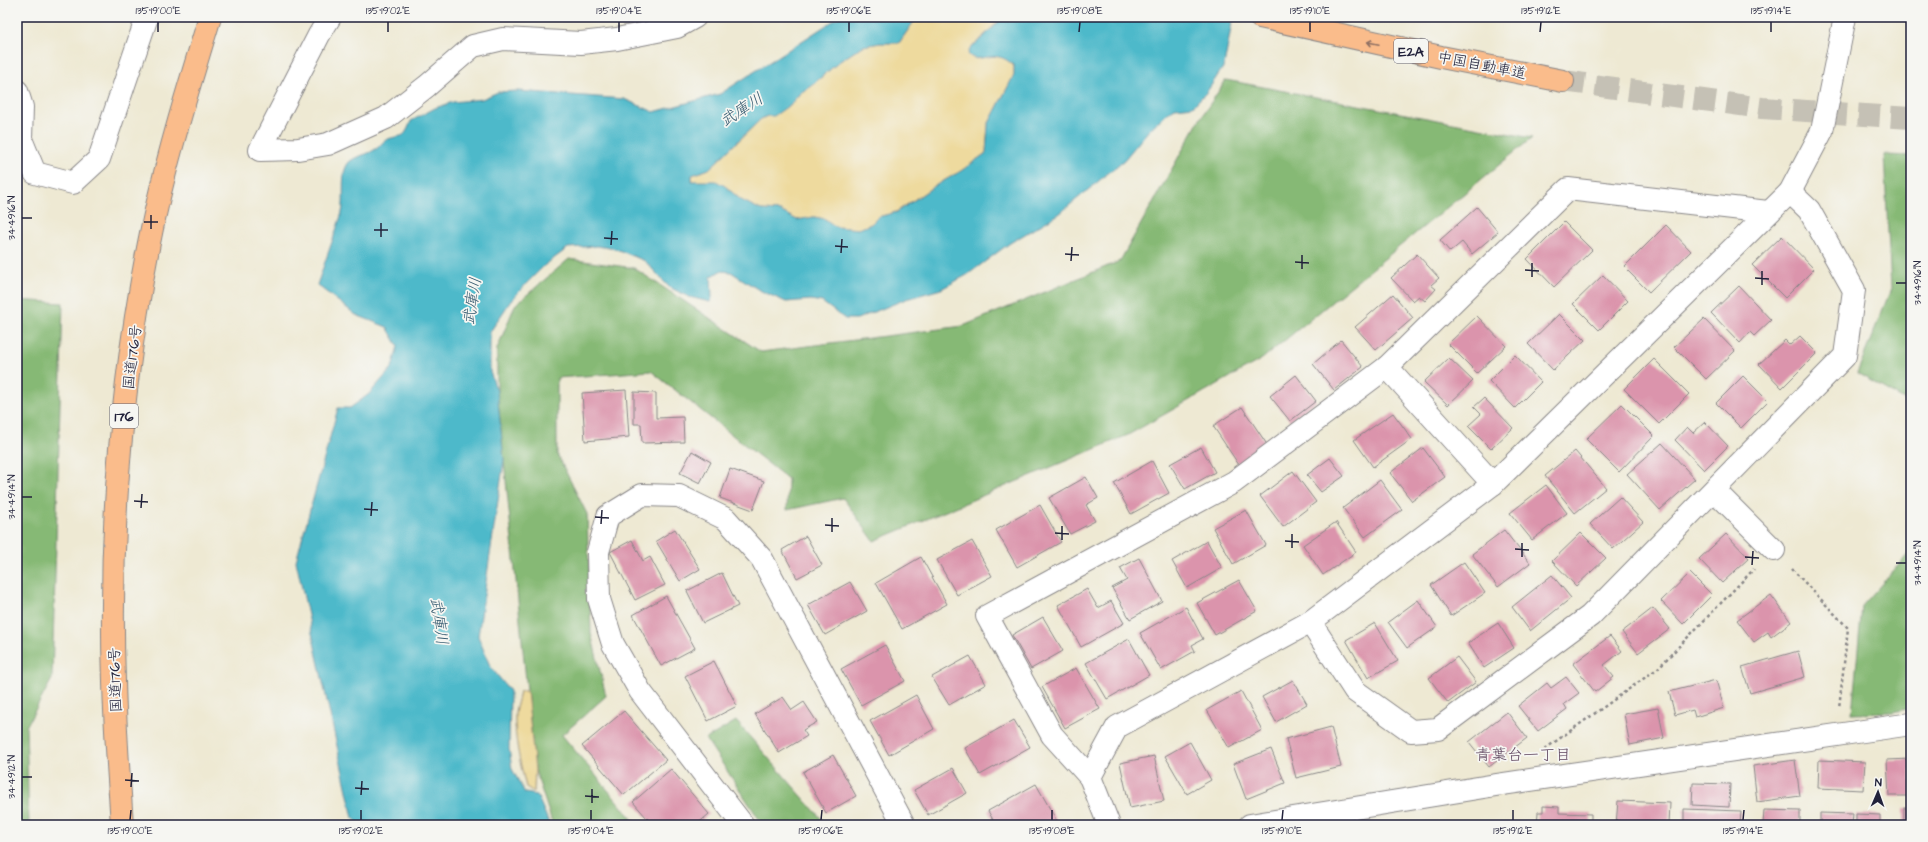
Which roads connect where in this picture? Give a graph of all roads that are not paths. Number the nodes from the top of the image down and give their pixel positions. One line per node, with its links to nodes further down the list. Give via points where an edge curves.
1 (146, 17): 8 (street, via 99,159 73,183 35,173 21,139 22,107)
2 (210, 17): 18 (highway, 国道176号 / 176, via 183,106 149,243 122,430 114,557 114,681)
3 (330, 17): 4 (street, via 260,150 298,149 328,144 386,118 473,46 504,39 581,43 617,39 677,27)
4 (695, 17)
5 (1260, 17): 7 (highway, 中国自動車道 / E2A, one-way to 5)
6 (1845, 17): 9 (street, via 1822,131)
7 (1563, 81)
8 (17, 91)
9 (1790, 192): 10 (street); 13 (street, via 1810,210 1854,290 1845,356)
10 (1768, 212): 11 (street, via 1568,189); 12 (street)
11 (1387, 366): 12 (street); 17 (street, via 1234,482 987,616 1052,735)
12 (1493, 484): 15 (street)
13 (1714, 490): 14 (street); 15 (street, via 1590,616 1438,729 1411,731 1355,691)
14 (1774, 550)
15 (1310, 622): 17 (street, via 1117,727)
16 (1911, 724): 22 (street, via 1496,785)
17 (1090, 777): 21 (street)
18 (122, 825)
19 (743, 825): 20 (street, via 640,691 613,644 599,598 598,552 608,516 642,495 679,496 726,520 762,560)
20 (904, 825)
21 (1109, 825)
22 (1250, 825)

